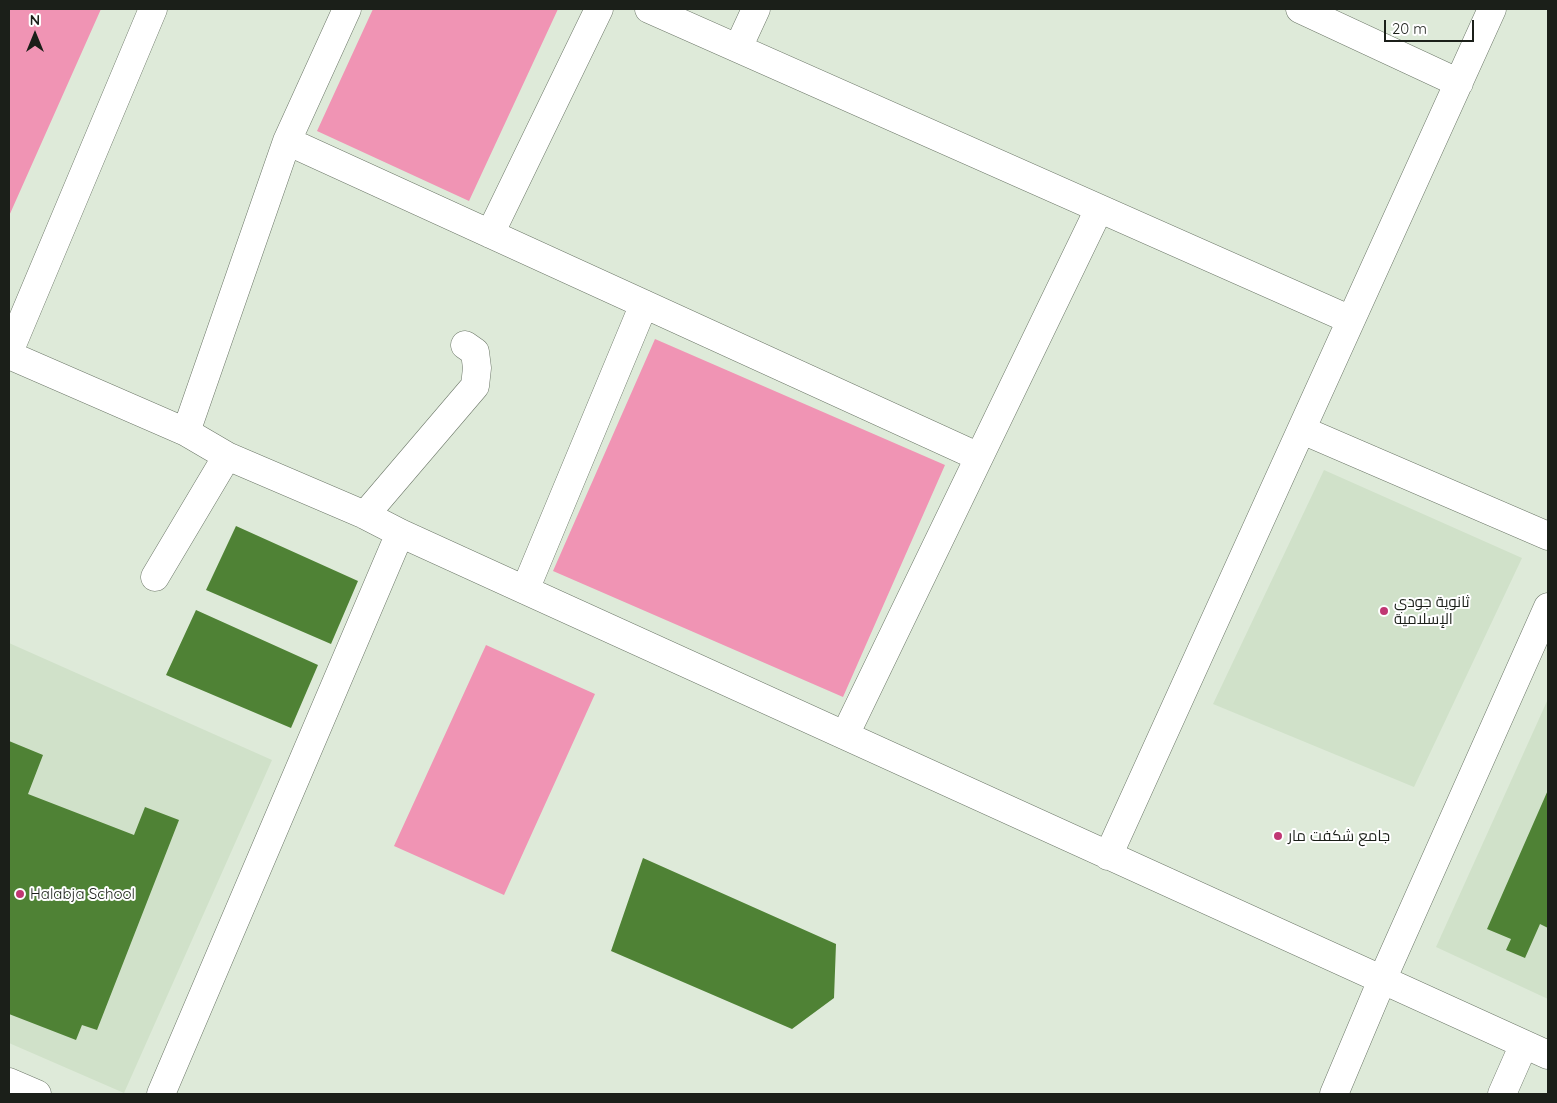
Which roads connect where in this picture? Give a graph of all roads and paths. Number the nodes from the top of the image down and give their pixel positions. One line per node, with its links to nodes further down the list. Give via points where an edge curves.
1 (153, 9): 16 (street)
2 (347, 9): 10 (street)
3 (599, 9): 12 (street)
4 (649, 9): 8 (street)
5 (756, 9): 8 (street)
6 (1301, 9): 9 (street)
7 (1492, 9): 9 (street)
8 (738, 48): 11 (street)
9 (1459, 83): 14 (street)
10 (287, 141): 12 (street); 18 (street)
11 (1099, 209): 14 (street); 20 (street)
12 (490, 234): 13 (street)
13 (644, 304): 20 (street); 25 (street)
14 (1351, 320): 17 (street)
15 (465, 345): 21 (street, via 475,352 475,386)
16 (9, 354): 18 (street)
17 (1302, 430): 23 (street); 28 (street)
18 (186, 432): 19 (street)
19 (227, 456): 21 (street); 24 (street)
20 (979, 457): 27 (street)
21 (365, 515): 22 (street)
22 (400, 533): 25 (street); 34 (street)
23 (1548, 536)
24 (155, 577)
25 (525, 590): 27 (street)
26 (1548, 607): 29 (street)
27 (845, 735): 28 (street)
28 (1108, 856): 29 (street)
29 (1382, 980): 30 (street); 35 (street)
30 (1524, 1044): 31 (street); 36 (street)
31 (1548, 1055)
32 (9, 1082): 33 (street)
33 (37, 1094)
34 (161, 1094)
35 (1334, 1094)
36 (1502, 1094)

